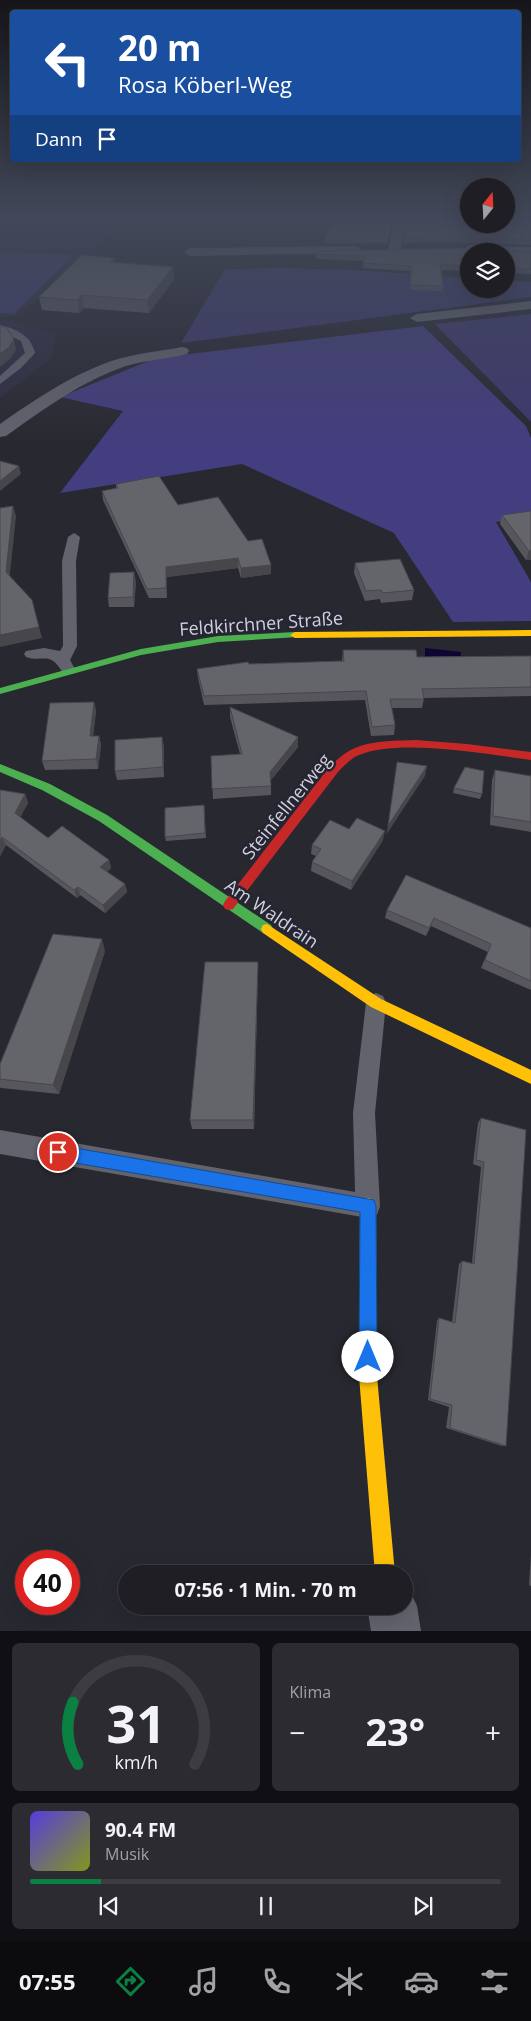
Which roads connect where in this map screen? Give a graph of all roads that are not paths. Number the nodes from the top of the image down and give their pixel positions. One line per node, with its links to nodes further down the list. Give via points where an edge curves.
1 (531, 304): 2 (street)
2 (417, 318)
3 (0, 328): 5 (lane, via 22,336 30,346 30,353)
4 (182, 351): 6 (street, via 122,363 98,372 57,393)
5 (0, 381)
6 (0, 432)
7 (74, 538): 10 (lane, via 70,561 70,646)
8 (531, 633): 10 (street, Feldkirchner Straße, via 294,635 218,639)
9 (31, 654): 10 (lane, via 58,655)
10 (66, 665): 11 (street, Feldkirchner Straße)
11 (0, 691)
12 (531, 756): 14 (street, Steinfellnerweg, via 425,746 385,746 356,751 334,769)
13 (0, 768): 14 (street, Am Waldrain, via 46,787 103,818)
14 (229, 905): 15 (street, Am Waldrain)
15 (376, 1003): 16 (street, Am Waldrain); 18 (lane, via 364,1113)
16 (531, 1077)
17 (0, 1142): 18 (lane)
18 (368, 1206): 19 (street, via 368,1376)
19 (385, 1565)
20 (393, 1615): 21 (street)
21 (396, 1631)

